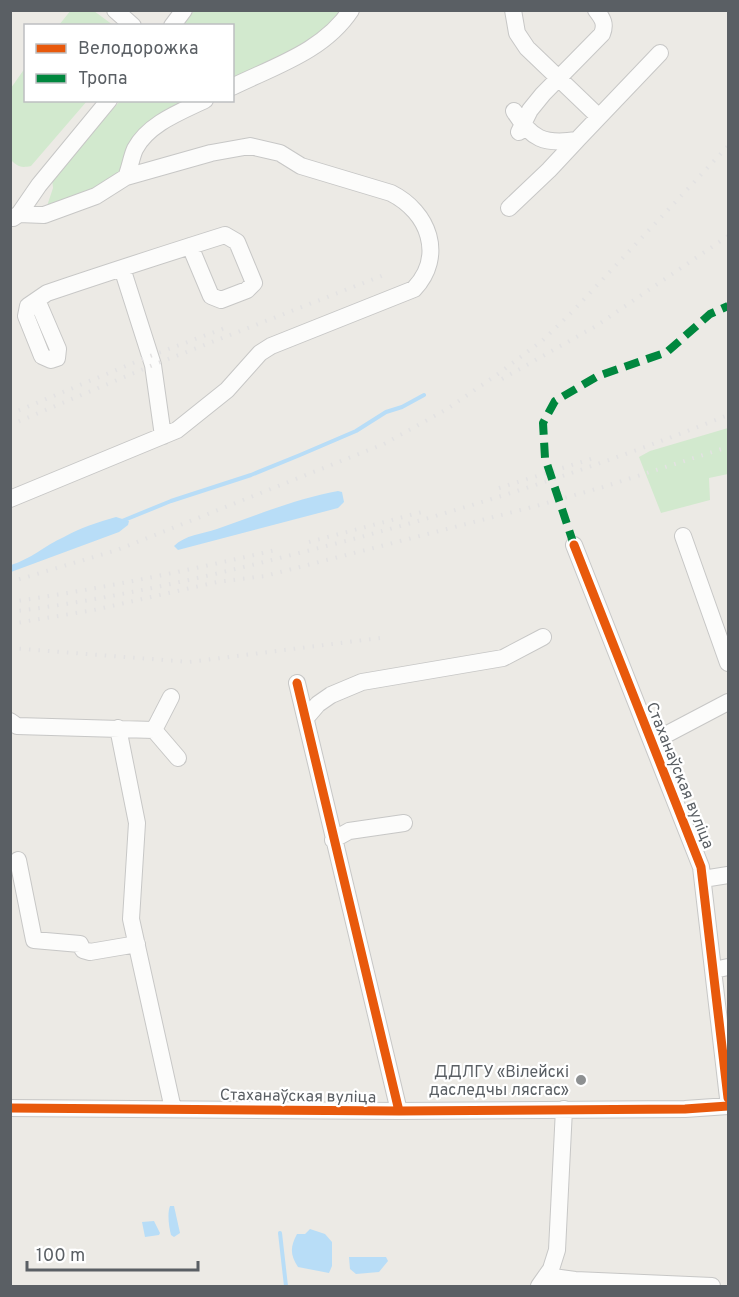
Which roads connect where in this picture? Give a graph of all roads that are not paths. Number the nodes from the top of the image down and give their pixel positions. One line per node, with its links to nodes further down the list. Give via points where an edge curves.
1 (115, 10): 6 (street)
2 (184, 10): 7 (street)
3 (351, 10): 10 (street, via 343,24 315,48)
4 (513, 10): 9 (street, via 522,41)
5 (596, 10): 9 (street, via 603,18 602,34)
6 (131, 24)
7 (174, 24)
8 (660, 53): 13 (street)
9 (559, 79): 13 (street); 14 (street, via 518,123 538,138 551,142)
10 (234, 86)
11 (107, 102): 17 (street)
12 (201, 102): 15 (street, via 156,126 142,139)
13 (599, 117): 14 (street)
14 (577, 140): 16 (street)
15 (126, 177): 17 (street, via 96,196 44,215); 21 (street, via 221,151 250,147 280,153 301,166 405,200 424,223 431,251 425,278 414,289 271,346 227,390 177,430)
16 (509, 208)
17 (13, 212)
18 (190, 246): 19 (street)
19 (122, 268): 20 (street); 21 (street, via 153,365)
20 (37, 300)
21 (163, 436): 22 (street)
22 (10, 500)
23 (683, 536): 26 (street)
24 (574, 545): 34 (street, Стаханаўская вуліца)
25 (543, 637): 30 (street, via 503,658 362,682 331,695)
26 (729, 663)
27 (297, 683): 30 (street)
28 (171, 697): 33 (street)
29 (729, 702): 34 (street)
30 (306, 718): 37 (street)
31 (10, 721): 32 (street, via 17,726)
32 (118, 728): 33 (street); 41 (street, via 138,823 131,919)
33 (154, 730): 35 (street)
34 (652, 742): 40 (street, Стаханаўская вуліца)
35 (178, 758)
36 (404, 822): 37 (street, via 350,831)
37 (333, 840): 48 (street)
38 (18, 860): 41 (street, via 34,940 80,944 90,952)
39 (729, 875): 40 (street)
40 (703, 879): 42 (street, Стаханаўская вуліца)
41 (137, 944): 46 (street)
42 (721, 969): 43 (street, Стаханаўская вуліца)
43 (729, 1098)
44 (729, 1106): 47 (street, Стаханаўская вуліца)
45 (10, 1108): 46 (street, Стаханаўская вуліца)
46 (173, 1109): 48 (street, Стаханаўская вуліца)
47 (564, 1109): 48 (street, Стаханаўская вуліца); 49 (street, via 558,1241 553,1264)
48 (399, 1111)
49 (542, 1281): 50 (street)
50 (712, 1287)

